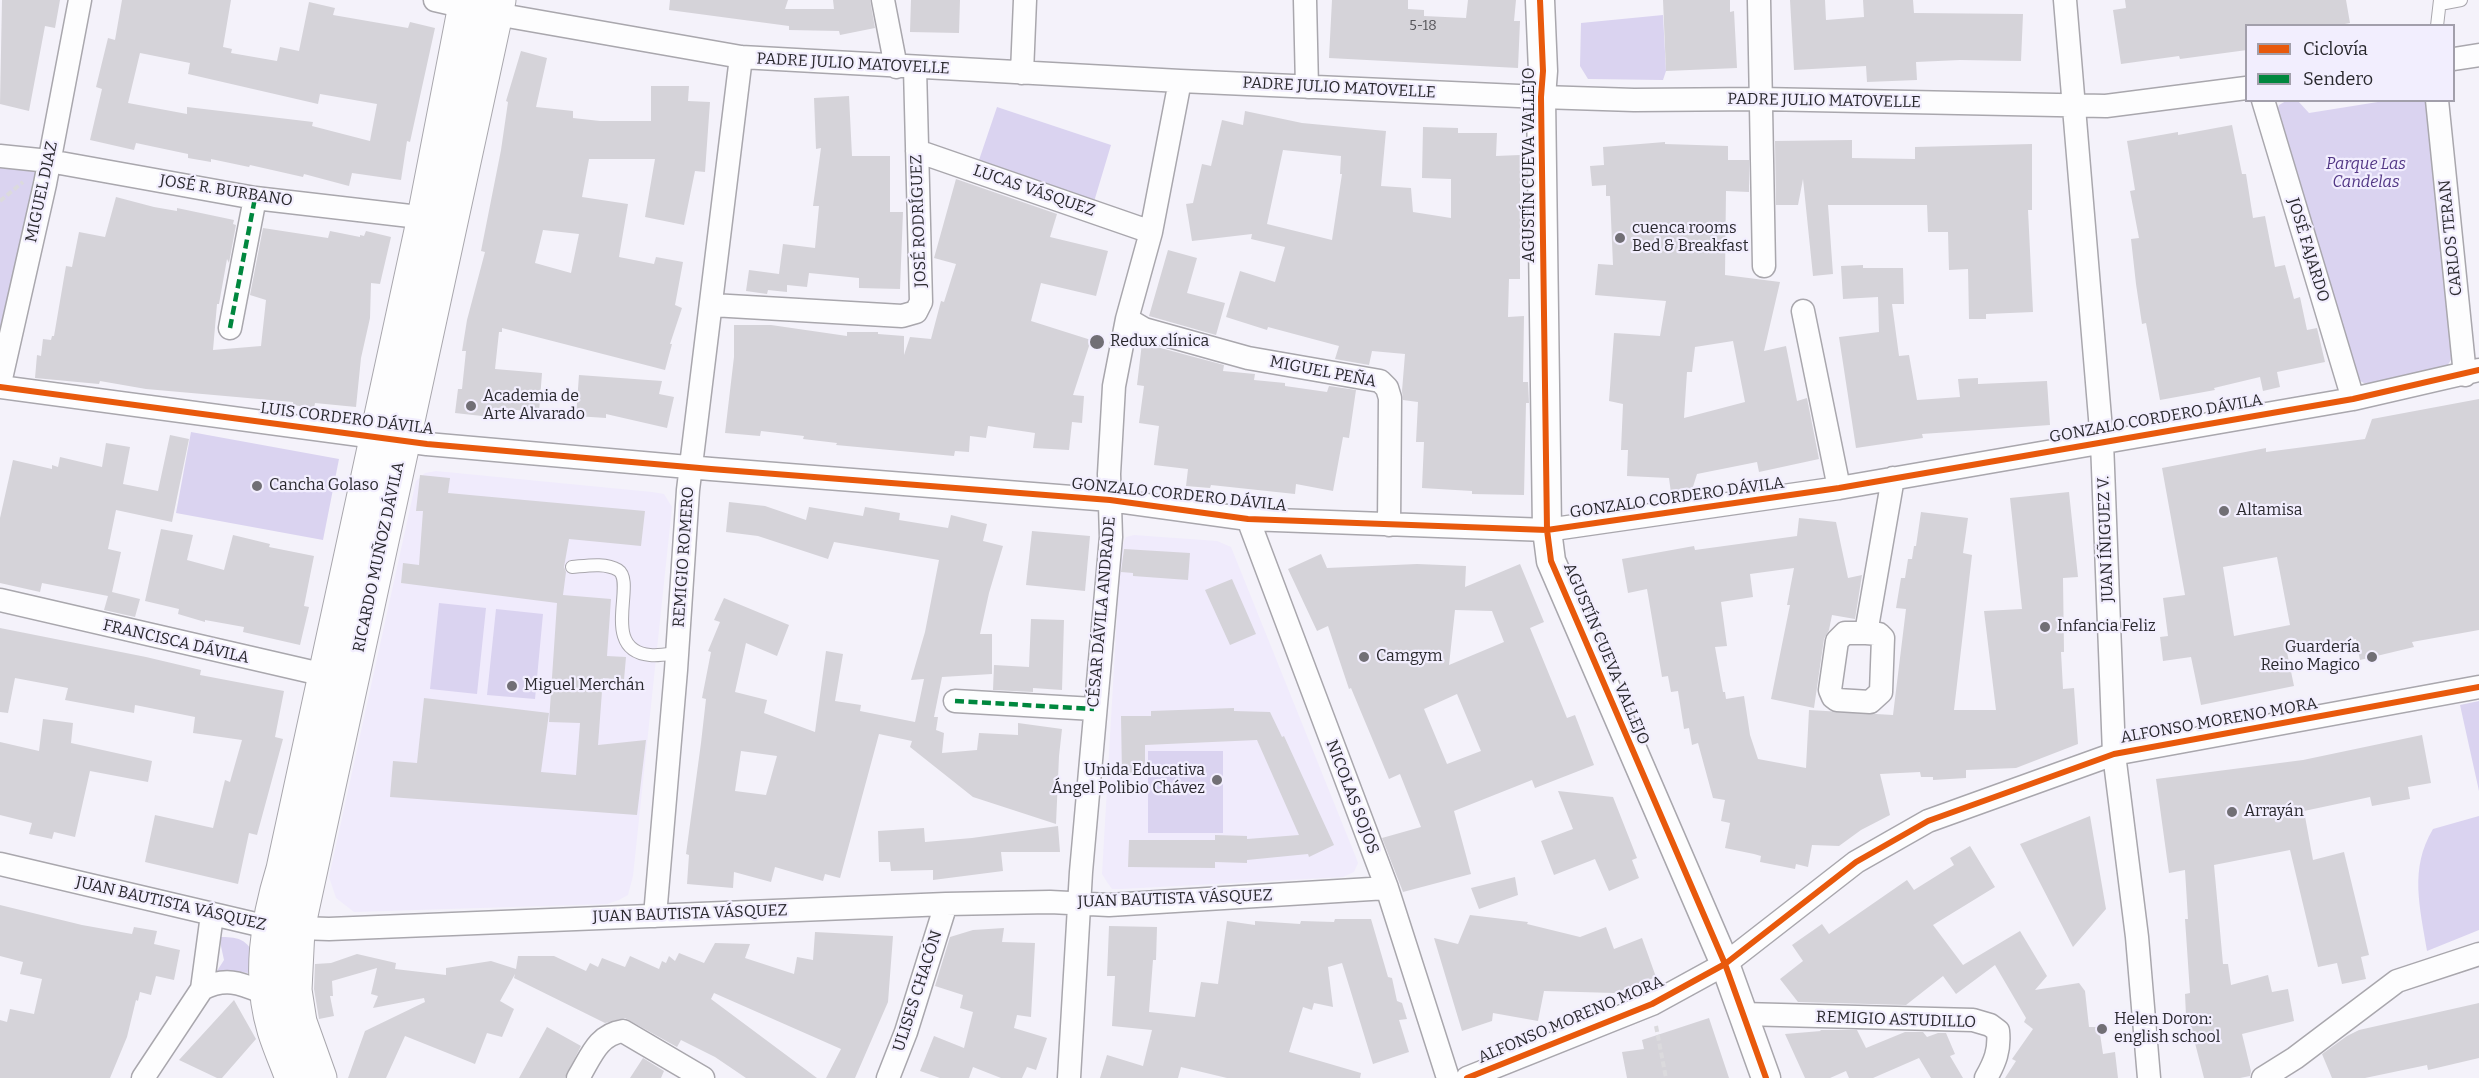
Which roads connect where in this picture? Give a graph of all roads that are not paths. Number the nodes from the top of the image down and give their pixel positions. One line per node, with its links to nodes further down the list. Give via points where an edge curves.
1 (80, 0): 28 (street, MIGUEL DIAZ)
2 (883, 0): 16 (street)
3 (1025, 0): 17 (street)
4 (1305, 0): 19 (street)
5 (1540, 0): 21 (street, AGUSTÍN CUEVA VALLEJO)
6 (1759, 0): 22 (street)
7 (2065, 0): 25 (street, JUAN ÍÑIGUEZ V.)
8 (2461, 0): 10 (lane)
9 (455, 2): 11 (street, PADRE JULIO MATOVELLE); 30 (main road, RICARDO MUÑOZ DÁVILA)
10 (2440, 2): 12 (lane)
11 (497, 7): 14 (street, PADRE JULIO MATOVELLE); 30 (main road, RICARDO MUÑOZ DÁVILA)
12 (2437, 24)
13 (2479, 55): 15 (street)
14 (741, 57): 16 (street, PADRE JULIO MATOVELLE); 33 (street, REMIGIO ROMERO)
15 (2455, 59)
16 (906, 67): 17 (street, PADRE JULIO MATOVELLE); 26 (street, JOSÉ RODRÍGUEZ)
17 (1022, 73): 18 (street, PADRE JULIO MATOVELLE)
18 (1180, 81): 19 (street, PADRE JULIO MATOVELLE); 31 (street, CÉSAR DÁVILA ANDRADE)
19 (1307, 87): 21 (street, PADRE JULIO MATOVELLE)
20 (2245, 87): 25 (street, PADRE JULIO MATOVELLE, via 2106,106)
21 (1541, 98): 22 (street, PADRE JULIO MATOVELLE); 49 (street, AGUSTÍN CUEVA VALLEJO)
22 (1761, 99): 25 (street, PADRE JULIO MATOVELLE); 32 (street)
23 (2265, 102): 40 (street, JOSÉ FAJARDO)
24 (2437, 102): 37 (street, CARLOS TERAN)
25 (2073, 104): 42 (street, JUAN ÍÑIGUEZ V.)
26 (917, 151): 31 (street, LUCAS VÁSQUEZ); 33 (street, JOSÉ RODRÍGUEZ, via 921,302 916,312 902,316)
27 (0, 156): 28 (street, JOSÉ R. BURBANO)
28 (49, 161): 29 (street, JOSÉ R. BURBANO); 38 (street, MIGUEL DIAZ)
29 (255, 198): 30 (street, JOSÉ R. BURBANO); 36 (street)
30 (438, 219): 41 (main road, RICARDO MUÑOZ DÁVILA)
31 (1151, 232): 35 (street, CÉSAR DÁVILA ANDRADE)
32 (1764, 266)
33 (712, 305): 43 (street, REMIGIO ROMERO)
34 (1803, 311): 45 (street)
35 (1127, 319): 46 (street, CÉSAR DÁVILA ANDRADE, via 1114,386); 48 (street, MIGUEL PEÑA, via 1144,329 1248,358 1380,381 1390,398)
36 (231, 328)
37 (2472, 372): 40 (street, GONZALO CORDERO DÁVILA)
38 (0, 383)
39 (0, 387): 41 (street, LUIS CORDERO DÁVILA)
40 (2353, 399): 42 (street, GONZALO CORDERO DÁVILA)
41 (390, 438): 43 (street, LUIS CORDERO DÁVILA); 54 (main road, RICARDO MUÑOZ DÁVILA)
42 (2102, 442): 44 (street, GONZALO CORDERO DÁVILA); 58 (street, JUAN ÍÑIGUEZ V.)
43 (691, 467): 46 (street, GONZALO CORDERO DÁVILA); 53 (street, REMIGIO ROMERO)
44 (1893, 478): 45 (street, GONZALO CORDERO DÁVILA); 52 (street)
45 (1839, 488): 49 (street, GONZALO CORDERO DÁVILA)
46 (1110, 500): 47 (street, GONZALO CORDERO DÁVILA); 57 (street, CÉSAR DÁVILA ANDRADE, via 1111,537)
47 (1248, 519): 48 (street, GONZALO CORDERO DÁVILA); 60 (street, NICOLAS SOJOS)
48 (1389, 525): 49 (street, GONZALO CORDERO DÁVILA)
49 (1547, 530): 67 (street, AGUSTÍN CUEVA VALLEJO, via 1551,561)
50 (572, 567): 53 (lane, via 603,566 618,570 624,585 622,634 629,644 649,655)
51 (0, 600): 54 (street, FRANCISCA DÁVILA)
52 (1866, 633)
53 (678, 653): 64 (street, REMIGIO ROMERO)
54 (338, 679): 65 (main road, RICARDO MUÑOZ DÁVILA, via 283,869)
55 (2479, 687): 58 (street, ALFONSO MORENO MORA)
56 (955, 701): 57 (street)
57 (1094, 709): 62 (street, CÉSAR DÁVILA ANDRADE)
58 (2114, 754): 67 (street, ALFONSO MORENO MORA, via 1928,821 1856,862); 82 (street, JUAN ÍÑIGUEZ V., via 2137,937)
59 (0, 864): 63 (street, JUAN BAUTISTA VÁSQUEZ)
60 (1387, 888): 62 (street, JUAN BAUTISTA VÁSQUEZ); 78 (street, NICOLAS SOJOS)
61 (946, 904): 62 (street, JUAN BAUTISTA VÁSQUEZ); 64 (street, JUAN BAUTISTA VÁSQUEZ); 76 (street, ULISES CHACÓN)
62 (1080, 904): 77 (street, CÉSAR DÁVILA ANDRADE)
63 (212, 915): 65 (street, JUAN BAUTISTA VÁSQUEZ); 68 (street)
64 (655, 916): 65 (street, JUAN BAUTISTA VÁSQUEZ)
65 (283, 928): 69 (main road, RICARDO MUÑOZ DÁVILA); 73 (main road, RICARDO MUÑOZ DÁVILA, via 300,1022)
66 (2479, 954): 83 (street, via 2397,981)
67 (1725, 964): 70 (street, AGUSTÍN CUEVA VALLEJO); 79 (street, ALFONSO MORENO MORA, via 1652,1004)
68 (202, 989): 69 (street, via 233,981); 71 (street)
69 (267, 994): 72 (main road, RICARDO MUÑOZ DÁVILA)
70 (1742, 1014): 80 (street, AGUSTÍN CUEVA VALLEJO); 81 (street, REMIGIO ASTUDILLO, via 1973,1020 1990,1024 1998,1031 1999,1043 1996,1060)
71 (143, 1078)
72 (292, 1078)
73 (320, 1078)
74 (578, 1078): 75 (street, via 602,1038 623,1031)
75 (703, 1078)
76 (888, 1078)
77 (1069, 1078)
78 (1448, 1078)
79 (1467, 1078)
80 (1766, 1078)
81 (1986, 1078)
82 (2149, 1078)
83 (2263, 1078)

